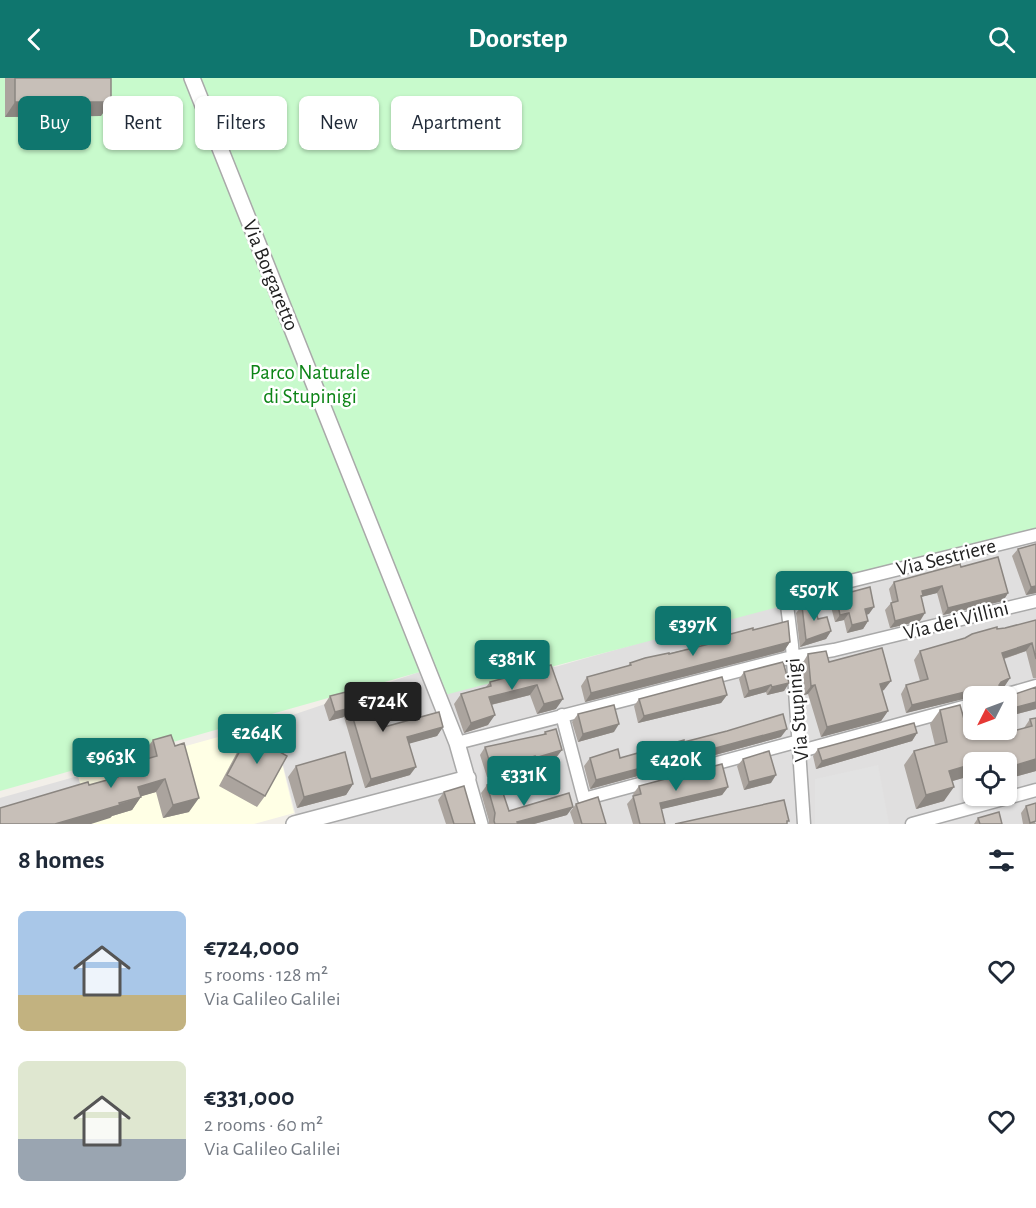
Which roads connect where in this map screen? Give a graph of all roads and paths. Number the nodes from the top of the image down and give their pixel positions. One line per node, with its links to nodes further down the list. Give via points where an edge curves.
1 (192, 78): 10 (street, Via Borgaretto)
2 (1036, 535): 3 (street, Via Sestriere)
3 (786, 597): 5 (street, Via Stupinigi)
4 (1036, 601): 5 (street, Via dei Villini)
5 (792, 657): 9 (street, Via dei Villini); 11 (street, Via Stupinigi)
6 (1036, 686): 7 (street)
7 (1017, 691)
8 (963, 707): 11 (street)
9 (562, 715): 10 (street, Via dei Villini); 11 (street, via 584,799)
10 (457, 743): 12 (street, Via Borgaretto)
11 (800, 746): 16 (street, Via Stupinigi)
12 (468, 778): 14 (street); 15 (street, Via Borgaretto)
13 (1036, 790): 17 (street)
14 (294, 824)
15 (480, 824)
16 (804, 824)
17 (912, 824)

